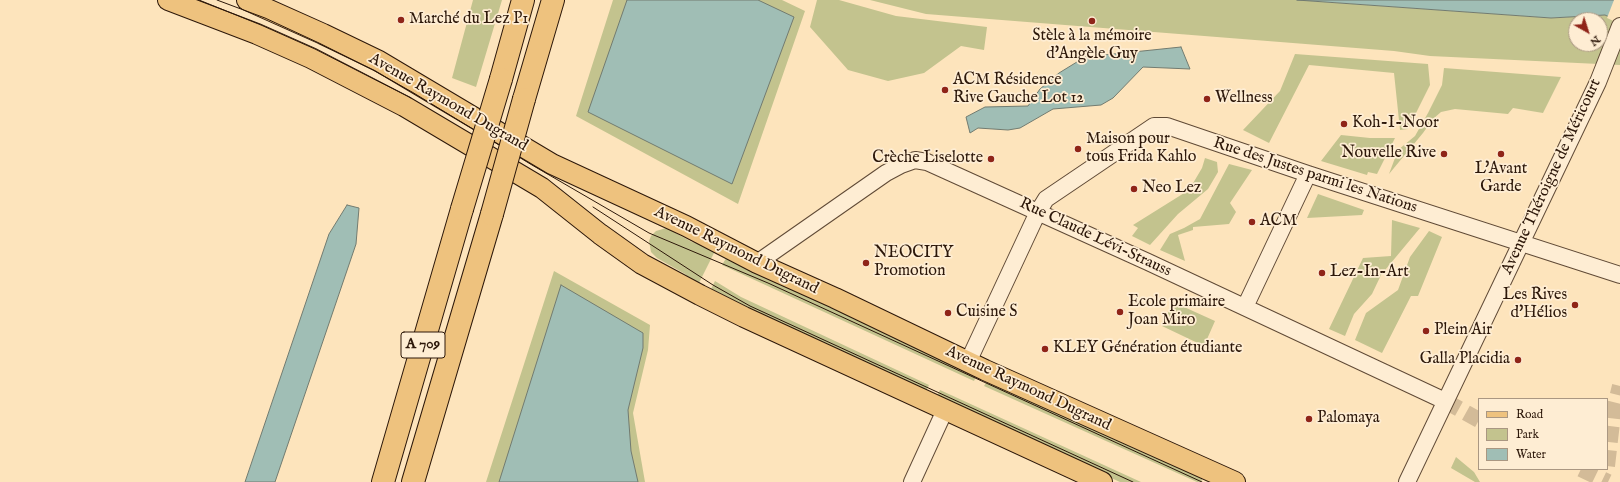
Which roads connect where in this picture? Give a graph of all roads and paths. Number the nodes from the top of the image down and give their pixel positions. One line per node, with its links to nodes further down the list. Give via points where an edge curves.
1 (168, 0): 14 (main road, Avenue Raymond Dugrand, via 257,34 365,85 542,188 642,264 744,318)
2 (247, 0): 9 (main road, Avenue Raymond Dugrand, via 378,61 552,164 686,226)
3 (523, 0): 15 (highway, A 709, bridge)
4 (553, 0): 16 (highway, A 709, bridge)
5 (1620, 26): 8 (street, Avenue Théroigne de Méricourt, via 1605,66)
6 (1308, 174): 7 (street, Rue des Justes parmi les Nations, via 1167,126 1154,126 1046,199); 8 (street, Rue des Justes parmi les Nations); 11 (street)
7 (1038, 212): 9 (street, Rue Claude Lévi-Strauss, via 944,168 915,160 886,173); 11 (street, Rue Claude Lévi-Strauss); 12 (street, Rue des Justes parmi les Nations)
8 (1521, 243): 10 (street, Rue des Justes parmi les Nations); 13 (street, Avenue Théroigne de Méricourt)
9 (757, 263): 12 (main road, Avenue Raymond Dugrand)
10 (1620, 275)
11 (1245, 307): 13 (street, Rue Claude Lévi-Strauss)
12 (968, 362): 19 (main road, Avenue Raymond Dugrand)
13 (1445, 401): 20 (street, Avenue Théroigne de Méricourt)
14 (945, 410): 17 (street); 18 (main road, Avenue Raymond Dugrand)
15 (383, 482)
16 (413, 482)
17 (912, 482)
18 (1102, 482)
19 (1234, 482)
20 (1407, 482)

